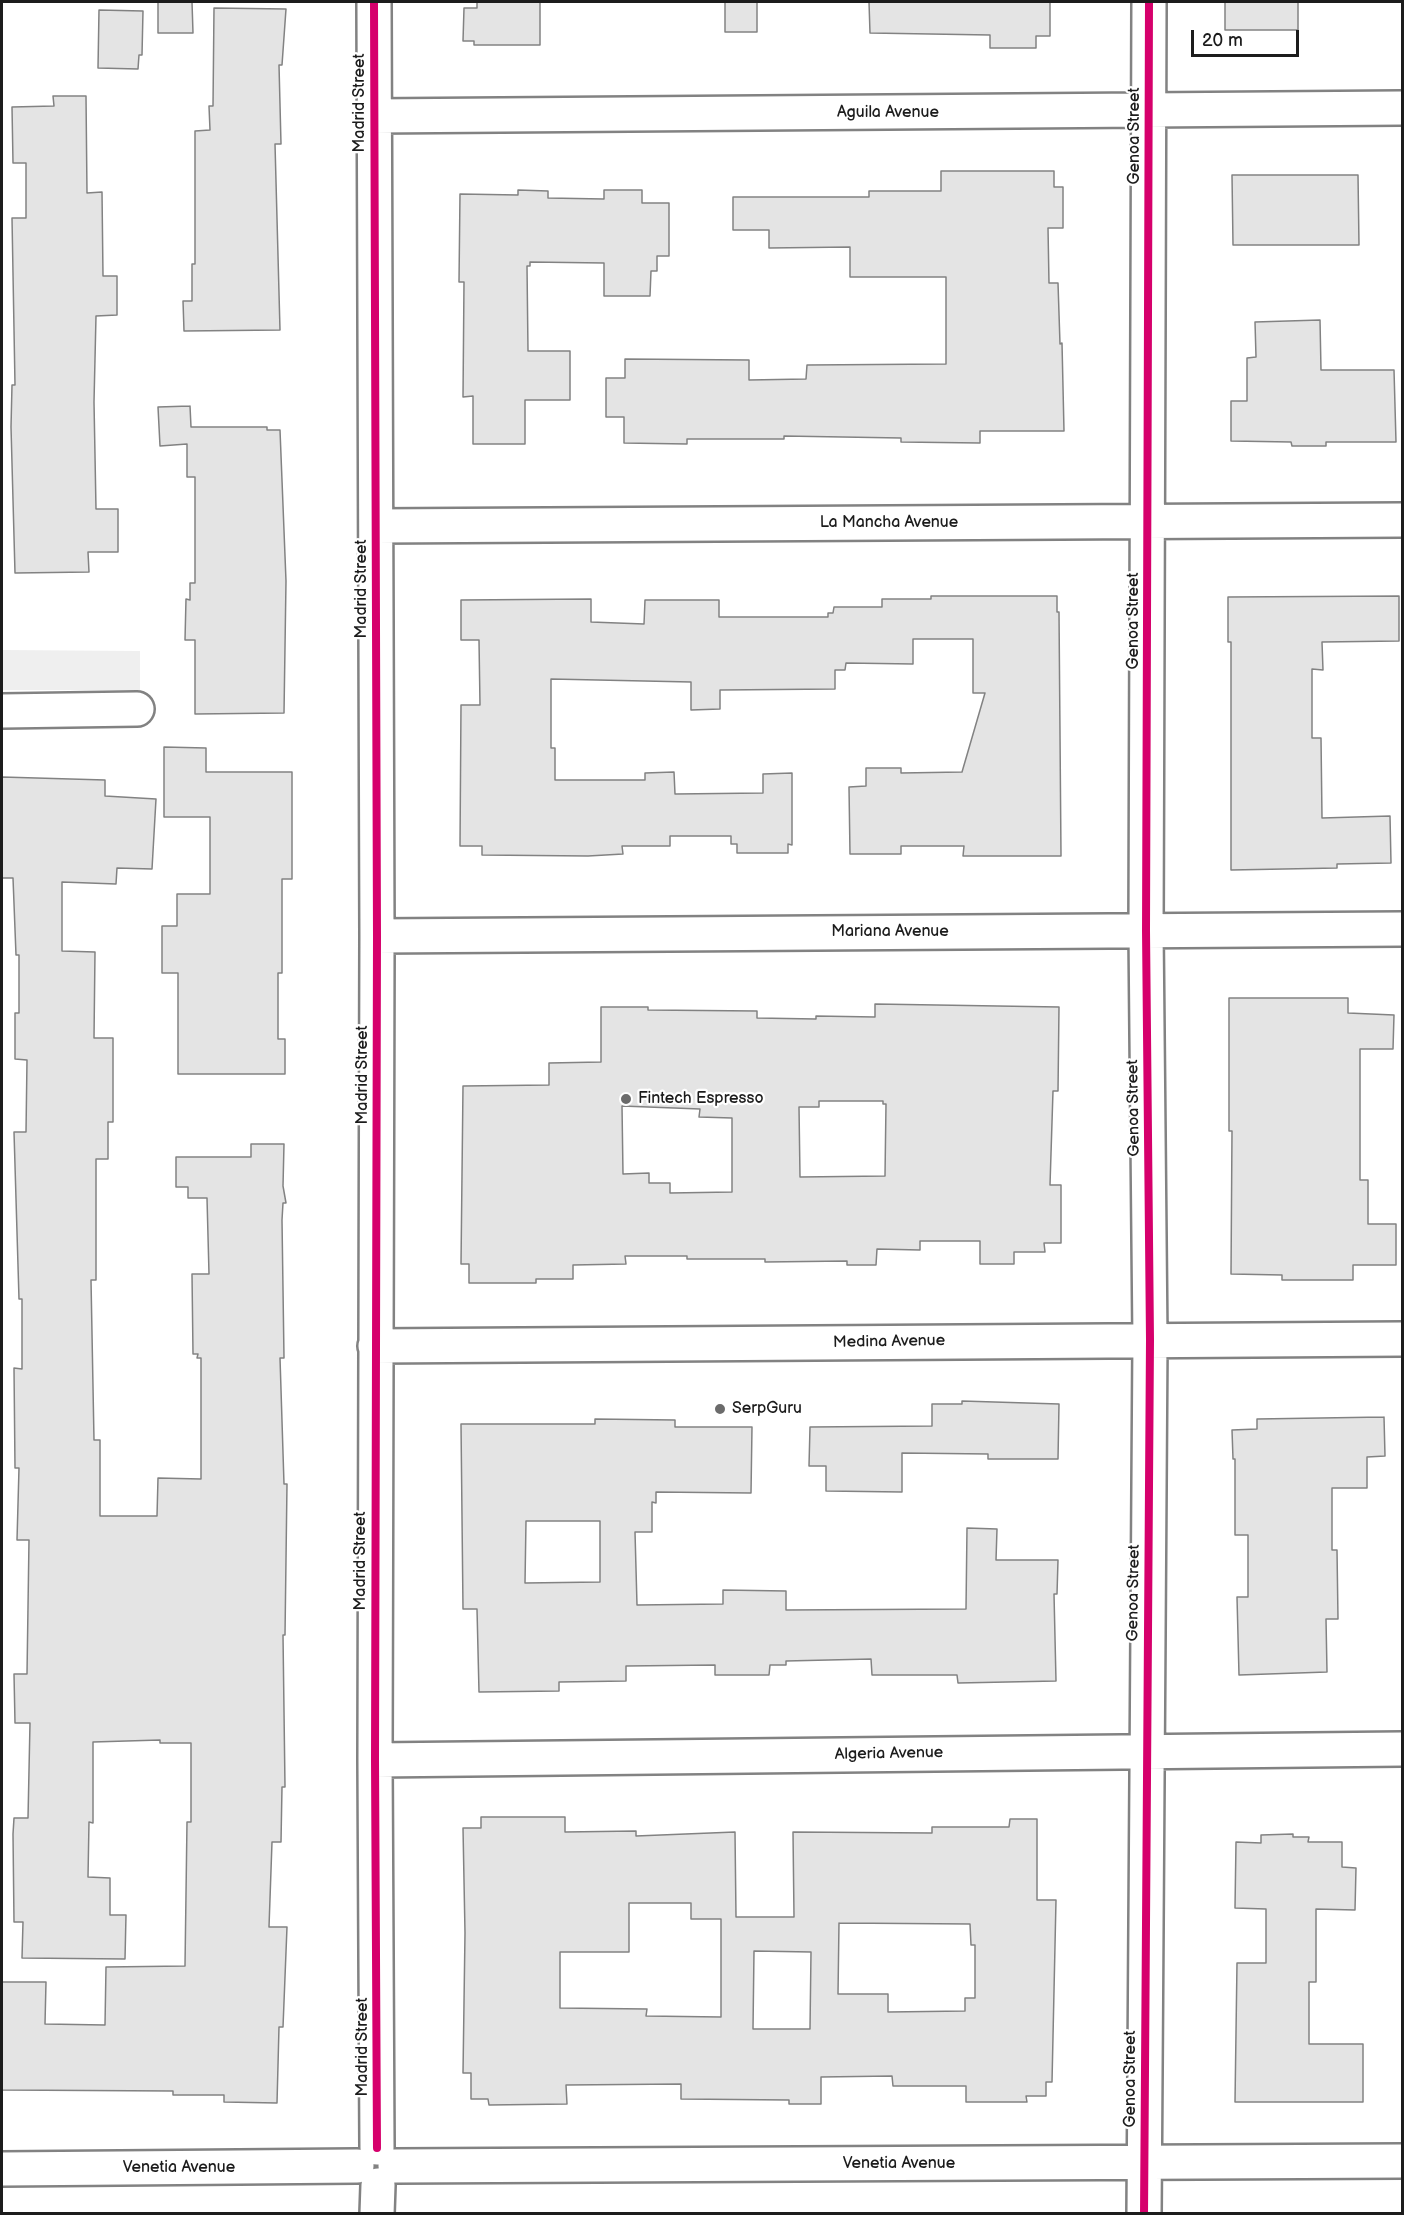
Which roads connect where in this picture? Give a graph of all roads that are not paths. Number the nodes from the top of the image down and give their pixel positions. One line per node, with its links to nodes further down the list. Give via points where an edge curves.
1 (374, 2): 5 (street, Madrid Street)
2 (1149, 2): 4 (street, Genoa Street)
3 (1402, 108): 4 (street, Aguila Avenue)
4 (1149, 110): 5 (street, Aguila Avenue); 7 (street, Genoa Street)
5 (373, 116): 8 (street, Madrid Street)
6 (1402, 520): 7 (street, La Mancha Avenue)
7 (1148, 521): 8 (street, La Mancha Avenue); 12 (street, Genoa Street)
8 (376, 526): 13 (street, Madrid Street)
9 (137, 709): 10 (street)
10 (2, 711)
11 (1402, 929): 12 (street, Mariana Avenue)
12 (1146, 930): 13 (street, Mariana Avenue); 15 (street, Genoa Street)
13 (377, 936): 16 (street, Madrid Street)
14 (1402, 1339): 15 (street, Medina Avenue)
15 (1150, 1340): 16 (street, Medina Avenue); 18 (street, Genoa Street)
16 (375, 1346): 19 (street, Madrid Street)
17 (1402, 1749): 18 (street, Algeria Avenue)
18 (1146, 1751): 19 (street, Algeria Avenue); 21 (street, Genoa Street)
19 (375, 1760): 23 (street, Madrid Street)
20 (1402, 2162): 21 (street, Venetia Avenue)
21 (1144, 2163): 23 (street, Venetia Avenue); 24 (street, Genoa Street)
22 (2, 2169): 23 (street, Venetia Avenue)
23 (377, 2176)
24 (1144, 2214)

